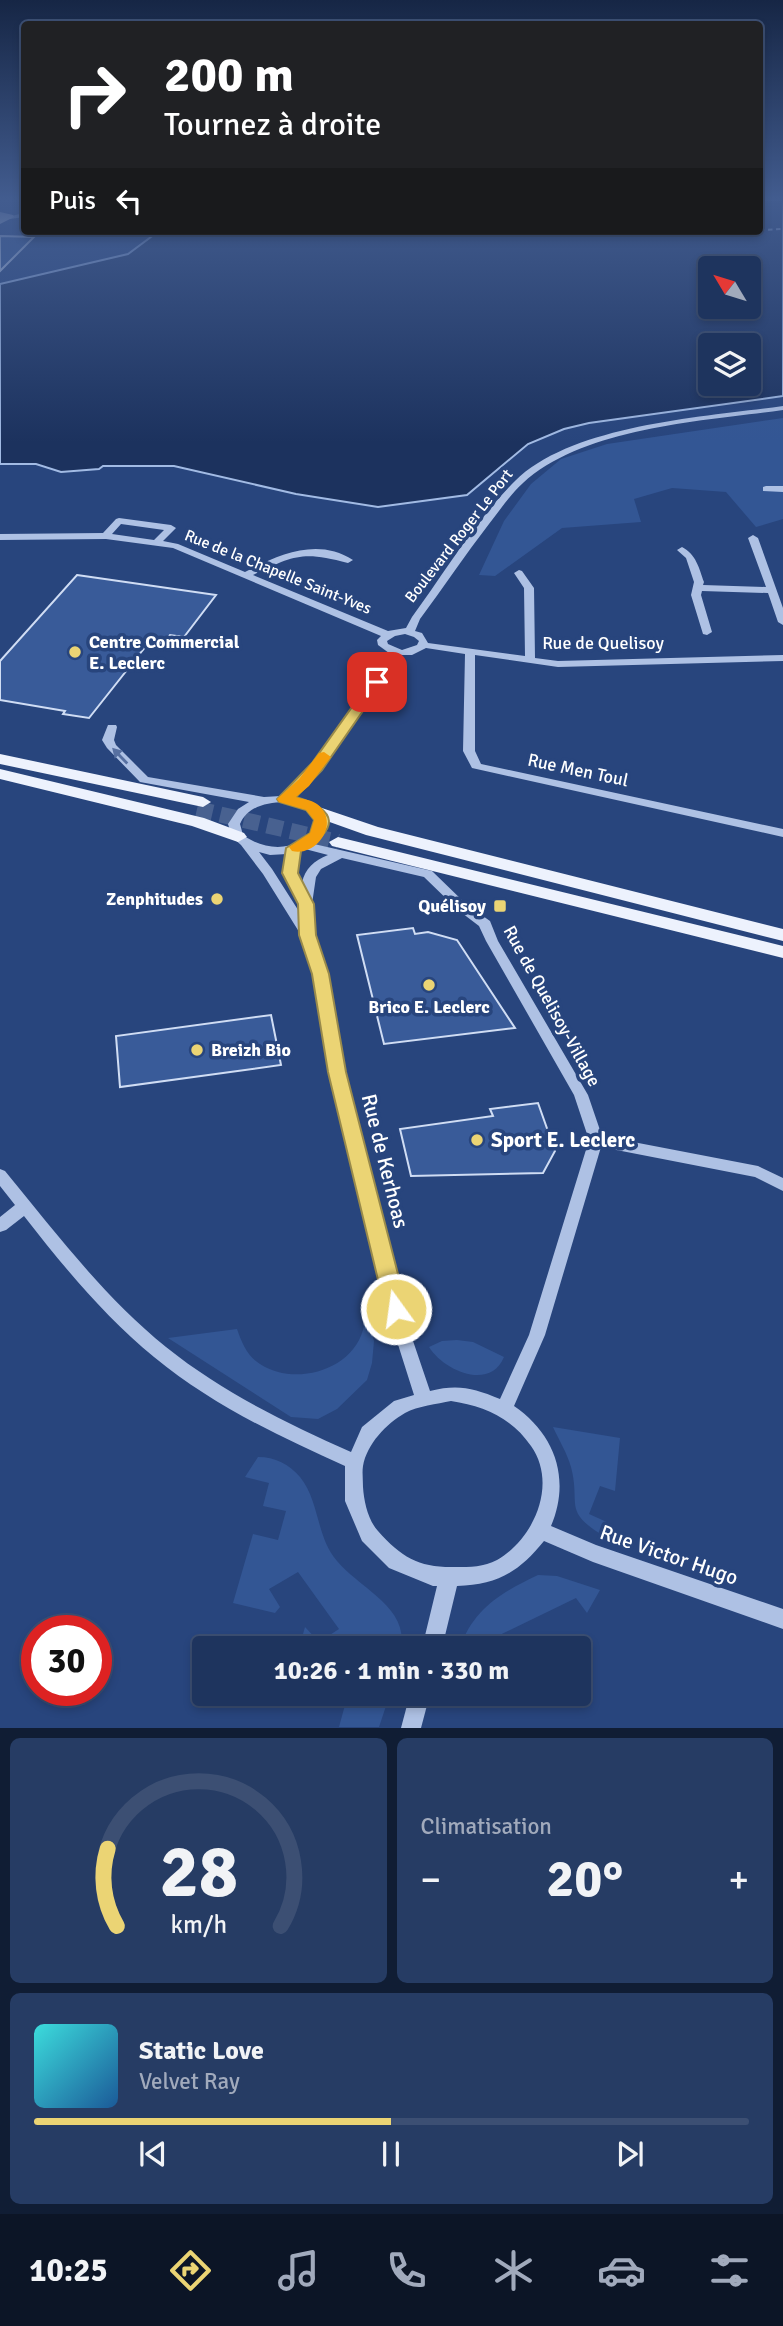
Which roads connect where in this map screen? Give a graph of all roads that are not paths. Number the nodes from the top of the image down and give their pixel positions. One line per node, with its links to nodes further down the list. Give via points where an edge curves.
1 (783, 408): 15 (street, Boulevard Roger Le Port, via 591,441 542,463 519,481)
2 (766, 489): 3 (street)
3 (783, 489)
4 (106, 536): 5 (street, Rue de la Chapelle Saint-Yves); 7 (street, Rue de la Chapelle Saint-Yves); 7 (street, Rue de la Chapelle Saint-Yves, via 119,522 171,528)
5 (0, 537)
6 (753, 538): 13 (street)
7 (156, 543): 11 (street, Rue de la Chapelle Saint-Yves, via 175,546)
8 (682, 550): 12 (street, via 690,557)
9 (348, 560): 11 (street, via 307,550)
10 (519, 573): 22 (street, via 529,588)
11 (246, 575): 17 (street, Rue de la Chapelle Saint-Yves)
12 (698, 588): 13 (street); 16 (street)
13 (772, 590): 14 (street)
14 (783, 621)
15 (409, 632): 17 (street); 18 (street, via 420,636)
16 (707, 632)
17 (388, 635): 19 (street, via 382,643)
18 (423, 645): 19 (street, via 412,652); 20 (street, Rue de Quelisoy)
19 (395, 652): 29 (street, via 317,766)
20 (470, 654): 22 (street, Rue de Quelisoy); 32 (street, Rue Men Toul, via 469,751 477,766)
21 (783, 658): 22 (street, Rue de Quelisoy, via 605,664)
22 (530, 660)
23 (112, 727): 28 (street, one-way to 23, via 111,746)
24 (0, 752): 28 (main road)
25 (0, 759): 26 (main road, via 200,805)
26 (0, 766)
27 (0, 774): 33 (main road, via 198,822)
28 (144, 780): 30 (street)
29 (285, 799): 30 (street); 31 (street)
30 (264, 800): 33 (street, via 237,815 234,829)
31 (316, 811): 35 (street, via 321,827); 39 (main road, via 372,831)
32 (783, 833)
33 (242, 841): 35 (street, via 264,850); 38 (street, Rue de Kerhoas, via 268,872)
34 (340, 844): 35 (street); 36 (street); 37 (street, via 307,877); 39 (main road); 40 (main road)
35 (299, 847): 37 (street, Rue de Kerhoas, via 290,873)
36 (428, 874): 40 (main road); 41 (street, Rue de Quelisoy-Village, via 485,924 581,1095)
37 (306, 904): 38 (street, Rue de Kerhoas)
38 (307, 935): 46 (street, Rue de Kerhoas, via 320,974 337,1072 402,1335)
39 (783, 937)
40 (783, 953)
41 (596, 1140): 43 (street, via 758,1172); 47 (street, via 537,1335)
42 (0, 1175): 44 (street)
43 (783, 1185)
44 (25, 1206): 45 (street); 48 (street, via 102,1297 160,1352 230,1401)
45 (0, 1226)
46 (423, 1396): 47 (street, via 478,1397); 48 (street, via 379,1420 363,1439)
47 (504, 1408): 49 (street, via 525,1424 551,1469 552,1495)
48 (354, 1462): 50 (street, via 351,1494 362,1525 383,1552 414,1571)
49 (541, 1531): 50 (street, via 509,1564 481,1576); 51 (street, Rue Victor Hugo)
50 (449, 1578): 52 (street)
51 (783, 1619)
52 (435, 1636)
53 (417, 1706): 54 (street)
54 (411, 1727)

